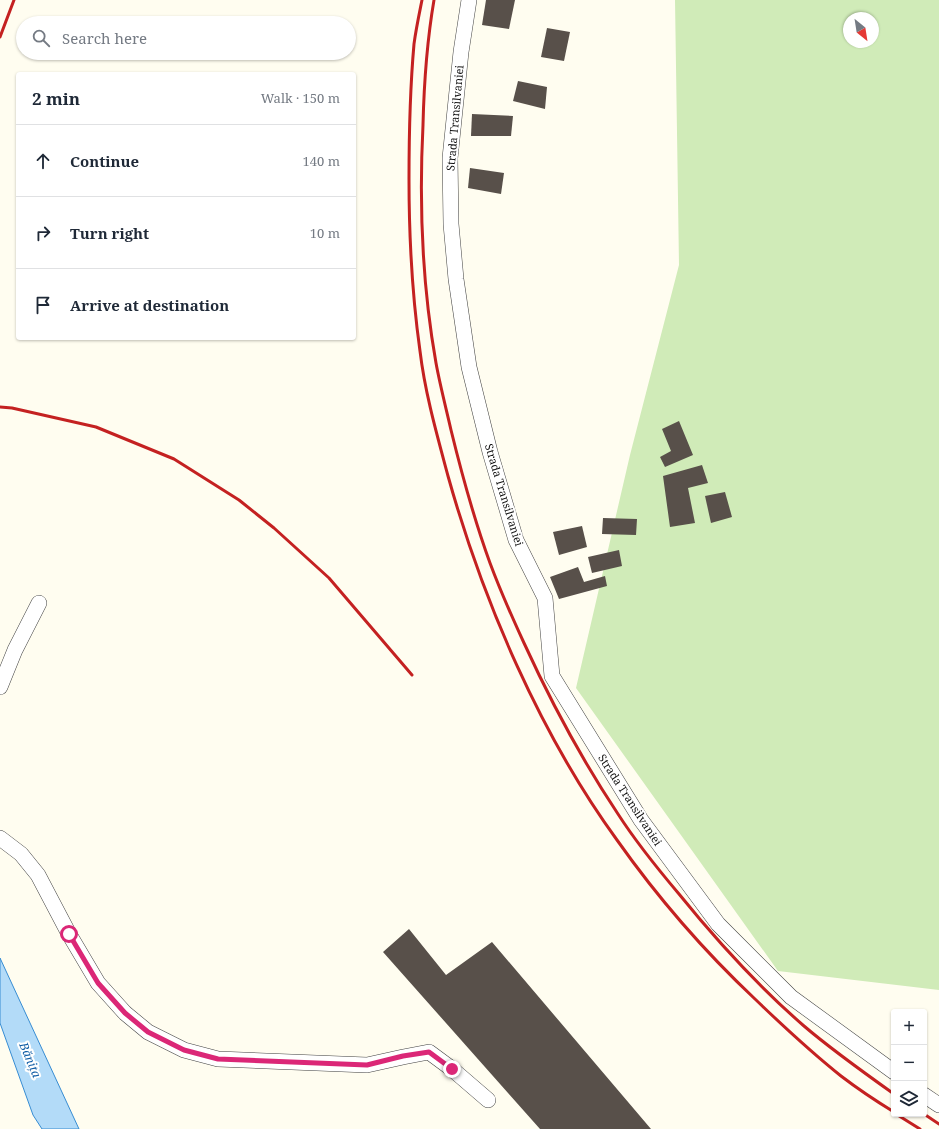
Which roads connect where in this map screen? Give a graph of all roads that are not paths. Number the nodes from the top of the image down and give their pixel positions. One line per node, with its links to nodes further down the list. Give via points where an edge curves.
1 (469, 0): 5 (street, Strada Transilvaniei, via 450,158 451,224 456,279 469,367 490,452 516,540 545,598 552,676 641,820 718,924 791,997)
2 (39, 603): 3 (street)
3 (0, 687)
4 (0, 838): 7 (street, via 21,854 38,875 98,983 125,1013 148,1032 184,1050 218,1059 367,1065 429,1052)
5 (891, 1070)
6 (927, 1097): 8 (street)
7 (488, 1100)
8 (939, 1105)

